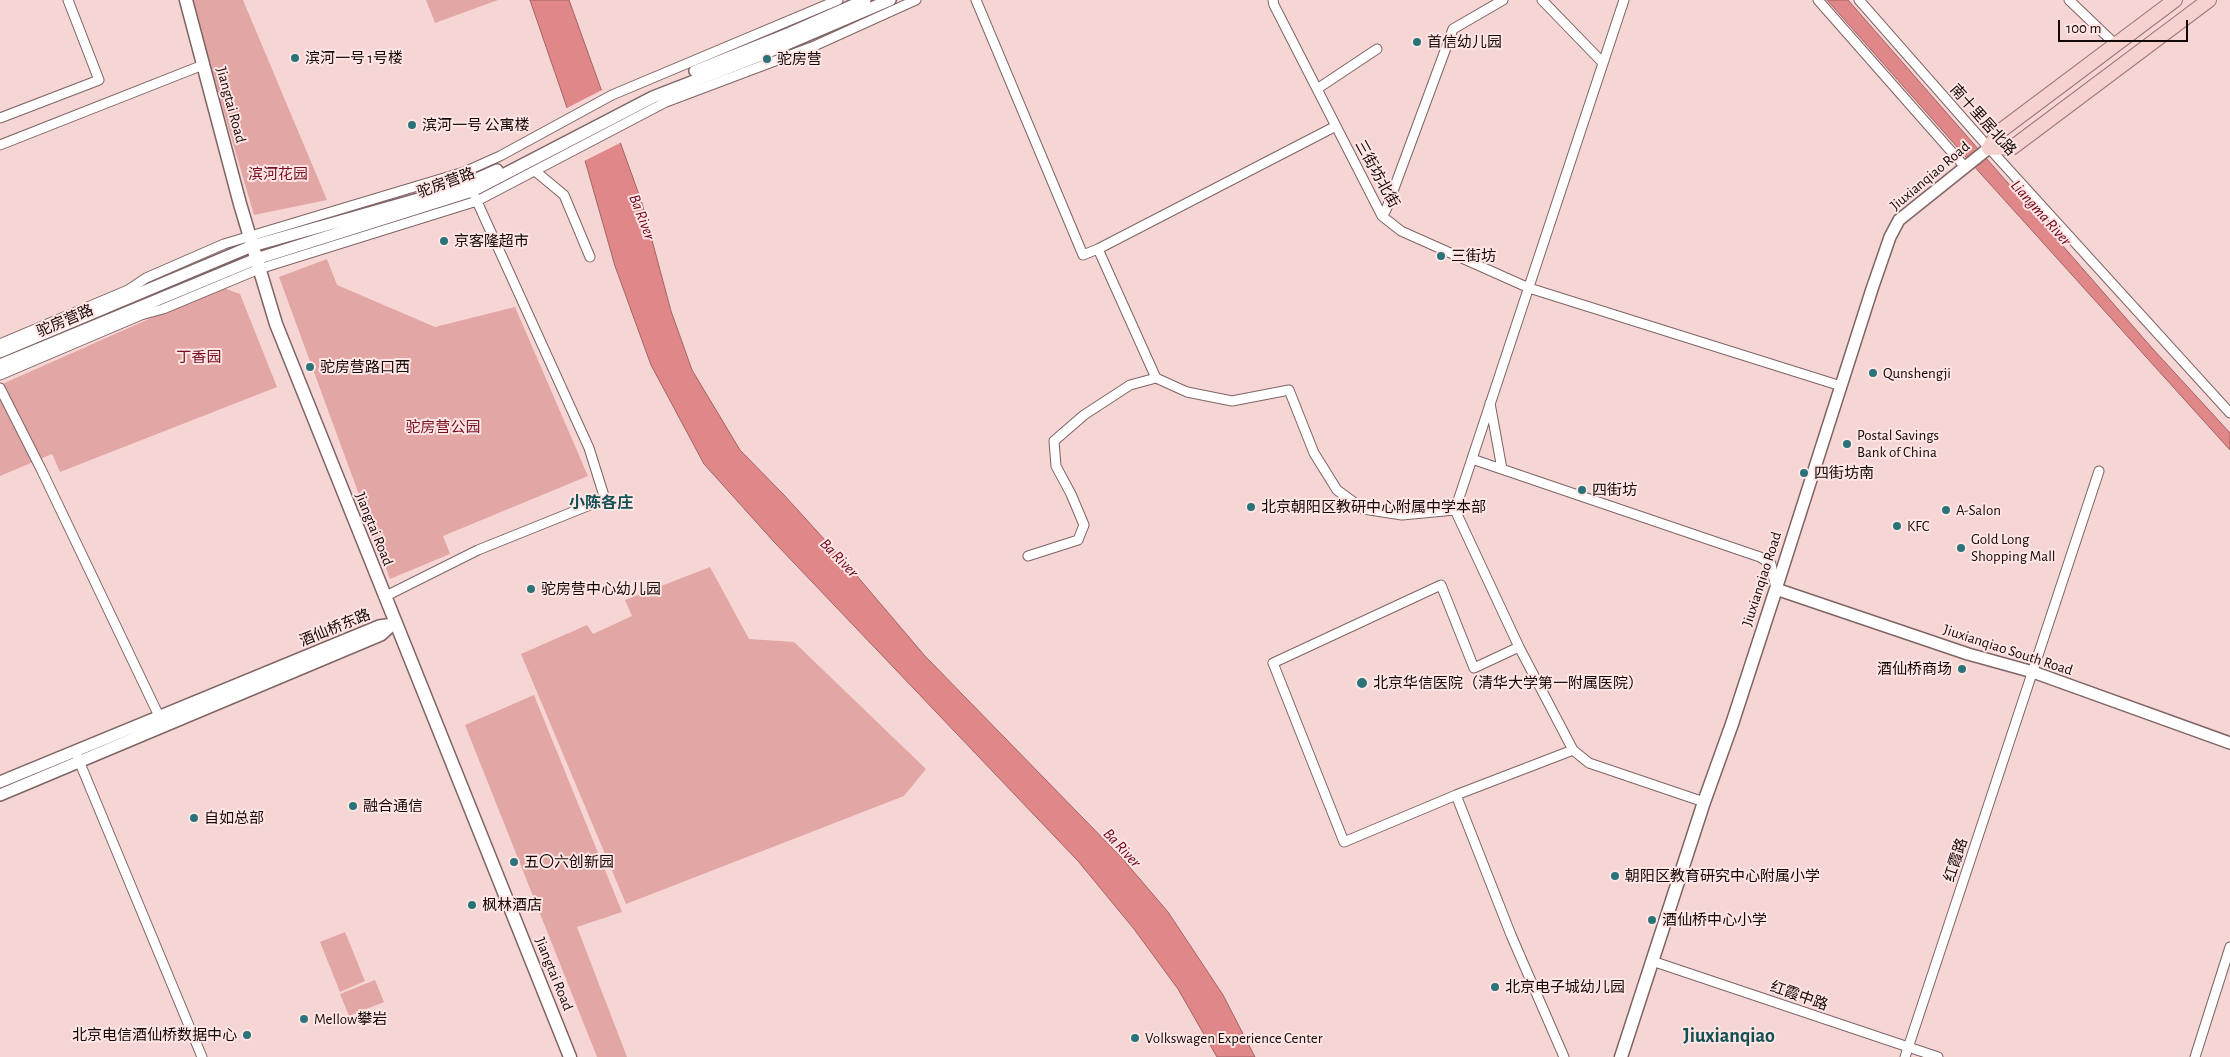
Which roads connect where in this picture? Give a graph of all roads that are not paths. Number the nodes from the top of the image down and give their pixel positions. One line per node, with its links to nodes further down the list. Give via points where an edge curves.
1 (68, 0): 23 (street, via 99,80)
2 (186, 0): 20 (main road, Jiangtai Road)
3 (838, 0): 30 (street, via 612,94 500,156)
4 (865, 0): 22 (street, 驼房营路, via 672,81)
5 (890, 0): 22 (street, 驼房营路)
6 (916, 0): 26 (street, via 804,50 666,102 624,125)
7 (976, 0): 33 (street, via 1083,254)
8 (1273, 0): 21 (street, 三街坊北街)
9 (1503, 0): 32 (street, via 1453,29)
10 (1542, 0): 19 (street)
11 (1624, 0): 19 (street)
12 (1818, 0): 28 (street)
13 (1859, 0): 27 (street, 南十里居北路)
14 (2070, 0): 17 (street)
15 (2174, 0): 17 (main road, Jiuxianqiao Road)
16 (2209, 0): 27 (main road, Jiuxianqiao Road, via 2014,147)
17 (2115, 44): 27 (main road, Jiuxianqiao Road, via 1999,132)
18 (1377, 49): 21 (street)
19 (1603, 63): 36 (street)
20 (203, 65): 25 (street); 34 (main road, Jiangtai Road)
21 (1317, 89): 24 (street, 三街坊北街)
22 (618, 111): 26 (street, 驼房营路)
23 (0, 118)
24 (1336, 126): 32 (street, 三街坊北街); 33 (street)
25 (0, 145)
26 (563, 145): 29 (street); 31 (street, 驼房营路)
27 (1989, 148): 28 (street, Jiuxianqiao Road); 45 (street, 南十里居北路)
28 (1965, 167): 42 (street, Jiuxianqiao Road, via 1899,220 1872,288)
29 (535, 171): 31 (street); 35 (street, via 564,195)
30 (464, 172): 31 (street); 34 (street)
31 (473, 192): 34 (street, 驼房营路); 34 (street); 52 (street, via 589,448 605,499 478,550)
32 (1382, 216): 36 (street, 三街坊北街, via 1401,231)
33 (1098, 249): 41 (street)
34 (254, 252): 37 (street, via 224,244 146,278 128,290); 38 (street, 驼房营路); 39 (street, 驼房营路); 40 (street, via 163,308); 52 (main road, Jiangtai Road, via 290,361)
35 (590, 257)
36 (1529, 288): 42 (street, 三街坊北街); 44 (street)
37 (0, 344)
38 (0, 352)
39 (0, 365)
40 (0, 375)
41 (1156, 378): 49 (street, via 1187,392 1232,401 1289,390 1314,453 1337,490 1364,509 1402,515); 50 (street, via 1130,385 1084,415 1054,441 1056,466 1084,525 1078,540)
42 (1841, 386): 51 (street, Jiuxianqiao Road)
43 (0, 388): 56 (street)
44 (1490, 400): 46 (street); 47 (street)
45 (2230, 413)
46 (1472, 459): 47 (street); 49 (street)
47 (1502, 469): 51 (street, via 1760,558 1771,564)
48 (2098, 471): 55 (street, 红霞路)
49 (1455, 510): 54 (street)
50 (1028, 556)
51 (1776, 589): 55 (street, Jiuxianqiao South Road, via 1968,654); 63 (main road, Jiuxianqiao Road)
52 (384, 597): 53 (main road, Jiangtai Road)
53 (394, 623): 56 (street, 酒仙桥东路, via 379,626); 59 (street, 酒仙桥东路, via 381,635); 68 (main road, Jiangtai Road)
54 (1519, 647): 58 (street); 62 (street, via 1474,668 1441,585 1273,663 1344,842)
55 (2033, 672): 57 (street, Jiuxianqiao South Road); 66 (street, 红霞路)
56 (159, 716): 59 (street, 酒仙桥东路)
57 (2230, 743)
58 (1573, 750): 62 (street); 63 (street, via 1589,763)
59 (77, 756): 60 (street, 酒仙桥东路); 61 (street, 酒仙桥东路); 67 (street)
60 (0, 782)
61 (0, 795)
62 (1456, 795): 69 (street)
63 (1704, 802): 65 (main road, Jiuxianqiao Road)
64 (2230, 947): 73 (street)
65 (1652, 961): 66 (street, 红霞中路); 70 (main road, Jiuxianqiao Road)
66 (1908, 1048): 71 (street, 红霞路); 72 (street, 红霞中路)
67 (202, 1057)
68 (570, 1057)
69 (1564, 1057)
70 (1622, 1057)
71 (1905, 1057)
72 (1938, 1057)
73 (2196, 1057)

